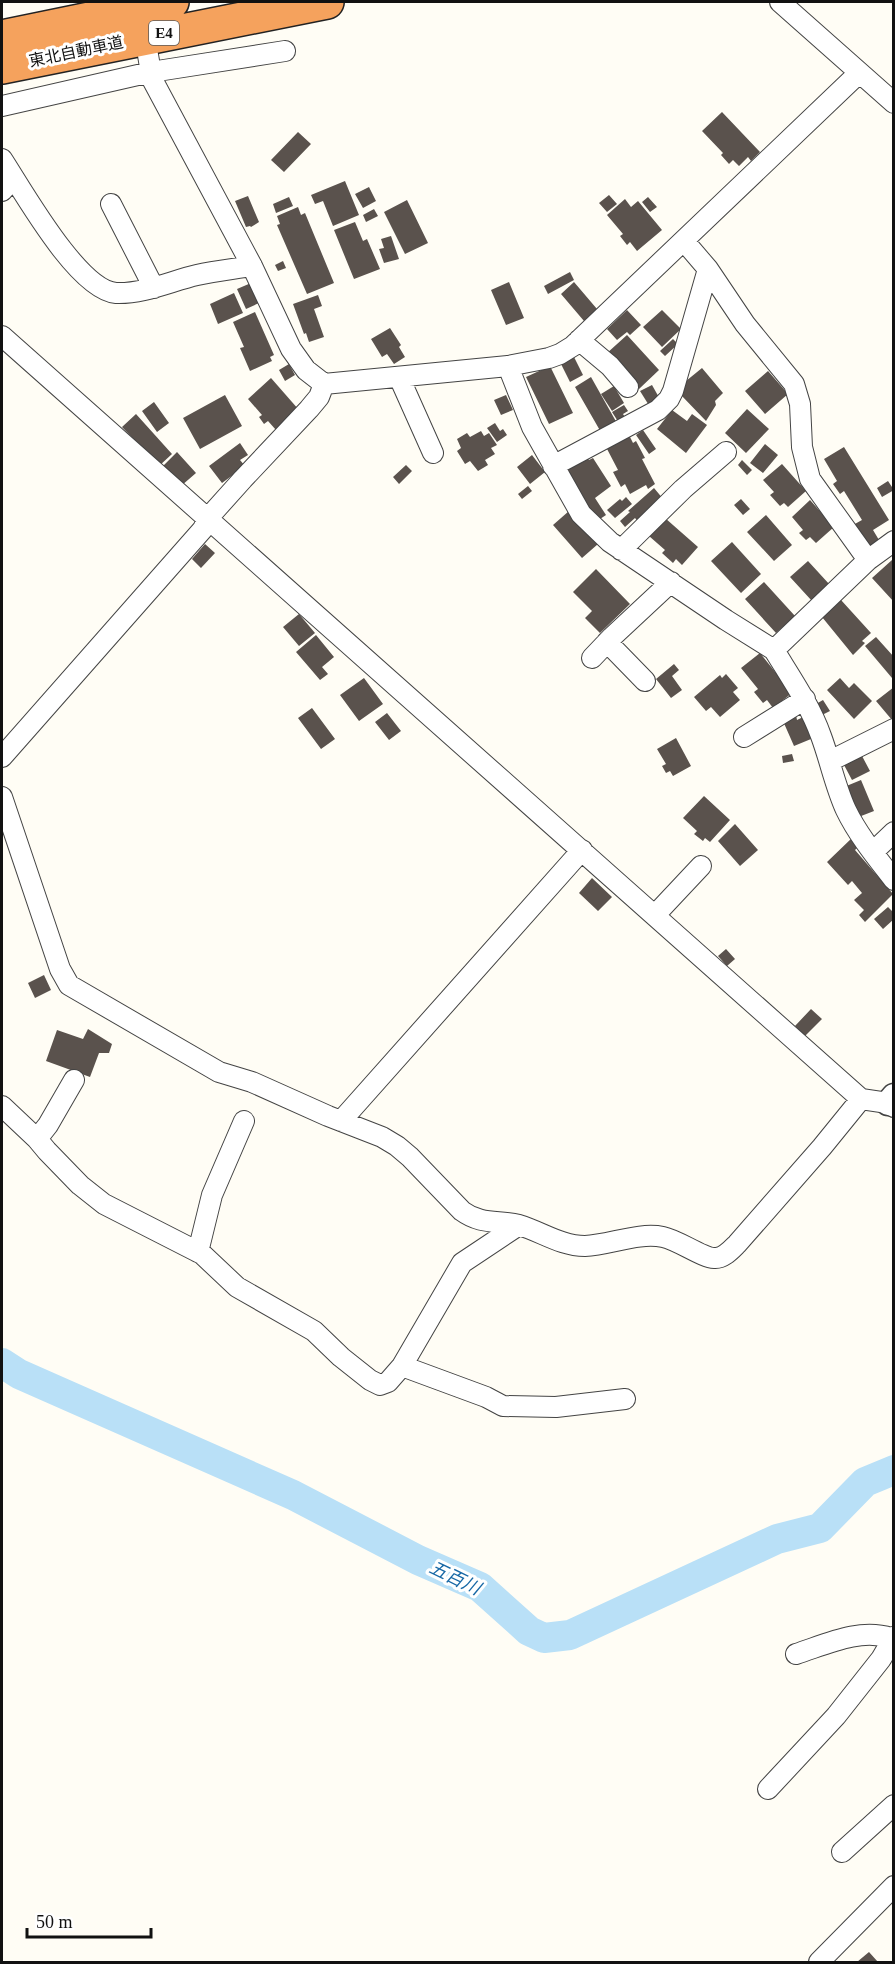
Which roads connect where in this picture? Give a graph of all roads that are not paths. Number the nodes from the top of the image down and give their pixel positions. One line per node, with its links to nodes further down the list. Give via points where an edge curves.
1 (172, 2): 4 (highway, 東北自動車道 / E4)
2 (327, 2): 7 (highway, 東北自動車道 / E4)
3 (780, 2): 8 (street)
4 (2, 37)
5 (285, 51): 6 (street)
6 (149, 64): 10 (street); 15 (street, via 152,79)
7 (2, 67)
8 (859, 73): 9 (street); 14 (street)
9 (894, 104)
10 (2, 106)
11 (2, 159): 12 (street)
12 (8, 184): 17 (street, via 95,285 118,293)
13 (111, 204): 17 (street)
14 (684, 241): 16 (street); 19 (street)
15 (252, 266): 17 (street, via 198,275); 22 (street, via 294,355)
16 (708, 269): 26 (street, via 669,399 636,423); 30 (street, via 745,324 794,384 810,480)
17 (154, 288)
18 (2, 336): 27 (street)
19 (579, 340): 20 (street, via 560,354); 23 (street)
20 (508, 366): 21 (street); 26 (street, via 532,427)
21 (399, 377): 22 (street); 25 (street)
22 (324, 384): 27 (street, via 309,409)
23 (628, 387)
24 (726, 452): 29 (street)
25 (433, 453)
26 (553, 466): 29 (street, via 581,514)
27 (208, 519): 39 (street); 43 (street)
28 (894, 541): 30 (street)
29 (621, 550): 31 (street)
30 (868, 560): 33 (street)
31 (671, 582): 32 (street); 33 (street)
32 (607, 642): 34 (street); 35 (street)
33 (774, 650): 36 (street)
34 (592, 658)
35 (645, 681)
36 (805, 699): 38 (street); 40 (street)
37 (894, 729): 40 (street)
38 (744, 737)
39 (2, 757)
40 (830, 761): 44 (street, via 847,811)
41 (2, 797): 53 (street, via 69,986 219,1072 252,1082)
42 (894, 832): 44 (street)
43 (582, 850): 47 (street); 53 (street)
44 (873, 852): 46 (street)
45 (701, 866): 47 (street)
46 (894, 880)
47 (655, 915): 49 (street)
48 (74, 1080): 54 (street)
49 (861, 1099): 50 (street); 55 (street, via 737,1244 719,1258 662,1237 644,1236 582,1246)
50 (892, 1102)
51 (2, 1106): 54 (street)
52 (244, 1121): 56 (street, via 212,1195)
53 (341, 1121): 55 (street, via 397,1146 474,1220)
54 (37, 1139): 56 (street, via 80,1185 104,1204)
55 (519, 1225): 57 (street, via 462,1263)
56 (198, 1252): 57 (street, via 237,1287 314,1331 370,1380 380,1385 388,1382)
57 (402, 1366): 58 (street, via 503,1406 556,1407)
58 (625, 1399)
59 (892, 1637): 60 (street, via 856,1635); 61 (street, via 881,1659 836,1716)
60 (796, 1654)
61 (768, 1789)
62 (894, 1805): 63 (street)
63 (842, 1852)
64 (894, 1886): 65 (street)
65 (819, 1962)

